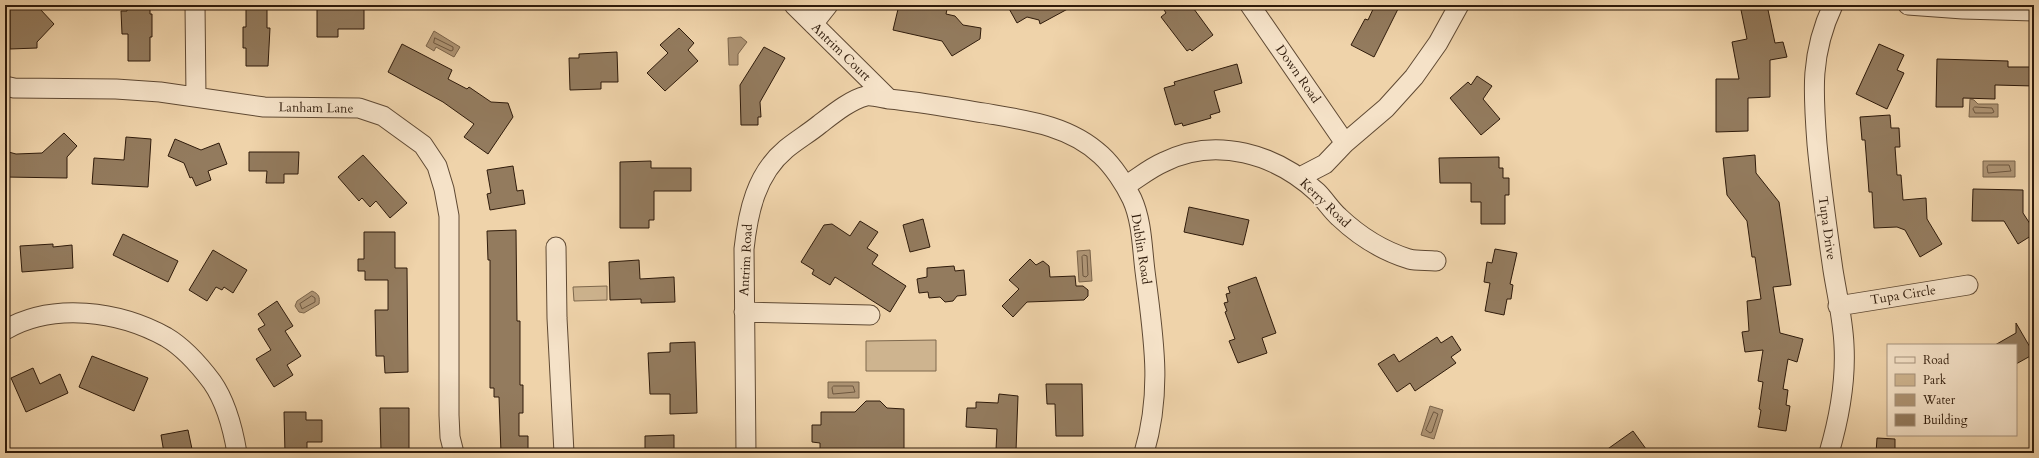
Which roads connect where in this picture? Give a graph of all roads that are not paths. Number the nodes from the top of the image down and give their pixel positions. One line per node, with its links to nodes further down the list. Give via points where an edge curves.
1 (195, 5): 11 (street)
2 (794, 5): 9 (street, Antrim Court)
3 (828, 5): 9 (street)
4 (1250, 5): 13 (street, Down Road)
5 (1458, 5): 13 (street, via 1438,43 1414,77 1386,108)
6 (1833, 5): 19 (street, Tupa Drive, via 1822,29 1813,85 1823,203)
7 (1908, 5): 8 (street, via 1963,10)
8 (2034, 11)
9 (813, 24): 12 (street, Antrim Court)
10 (5, 86): 11 (street, Lanham Lane, via 116,89)
11 (196, 97): 24 (street, Lanham Lane, via 264,107 359,108 383,116 423,144 437,166 449,216 449,415)
12 (889, 99): 15 (street, Dublin Road, via 1031,121 1058,129 1082,141 1102,156); 20 (street, Antrim Road, via 867,96 849,105 785,150 766,171 754,196 747,222 744,249)
13 (1345, 143): 14 (street, via 1325,164)
14 (1300, 177): 15 (street, Kerry Road, via 1273,162 1246,153 1219,150 1191,153 1164,162); 17 (street, Kerry Road, via 1359,235 1409,259)
15 (1125, 186): 27 (street, Dublin Road, via 1133,200 1140,227 1155,353 1156,390 1150,434)
16 (556, 247): 25 (street)
17 (1436, 261)
18 (1968, 285): 19 (street, Tupa Circle)
19 (1838, 306): 28 (street, Tupa Drive, via 1843,325 1844,369 1836,431)
20 (744, 312): 21 (street); 26 (street, Antrim Road)
21 (870, 315)
22 (5, 330): 23 (street, via 13,325 47,316 78,312 109,316 140,325 167,337 191,358 212,382 226,410)
23 (237, 453)
24 (454, 453)
25 (564, 453)
26 (746, 453)
27 (1144, 453)
28 (1829, 453)

